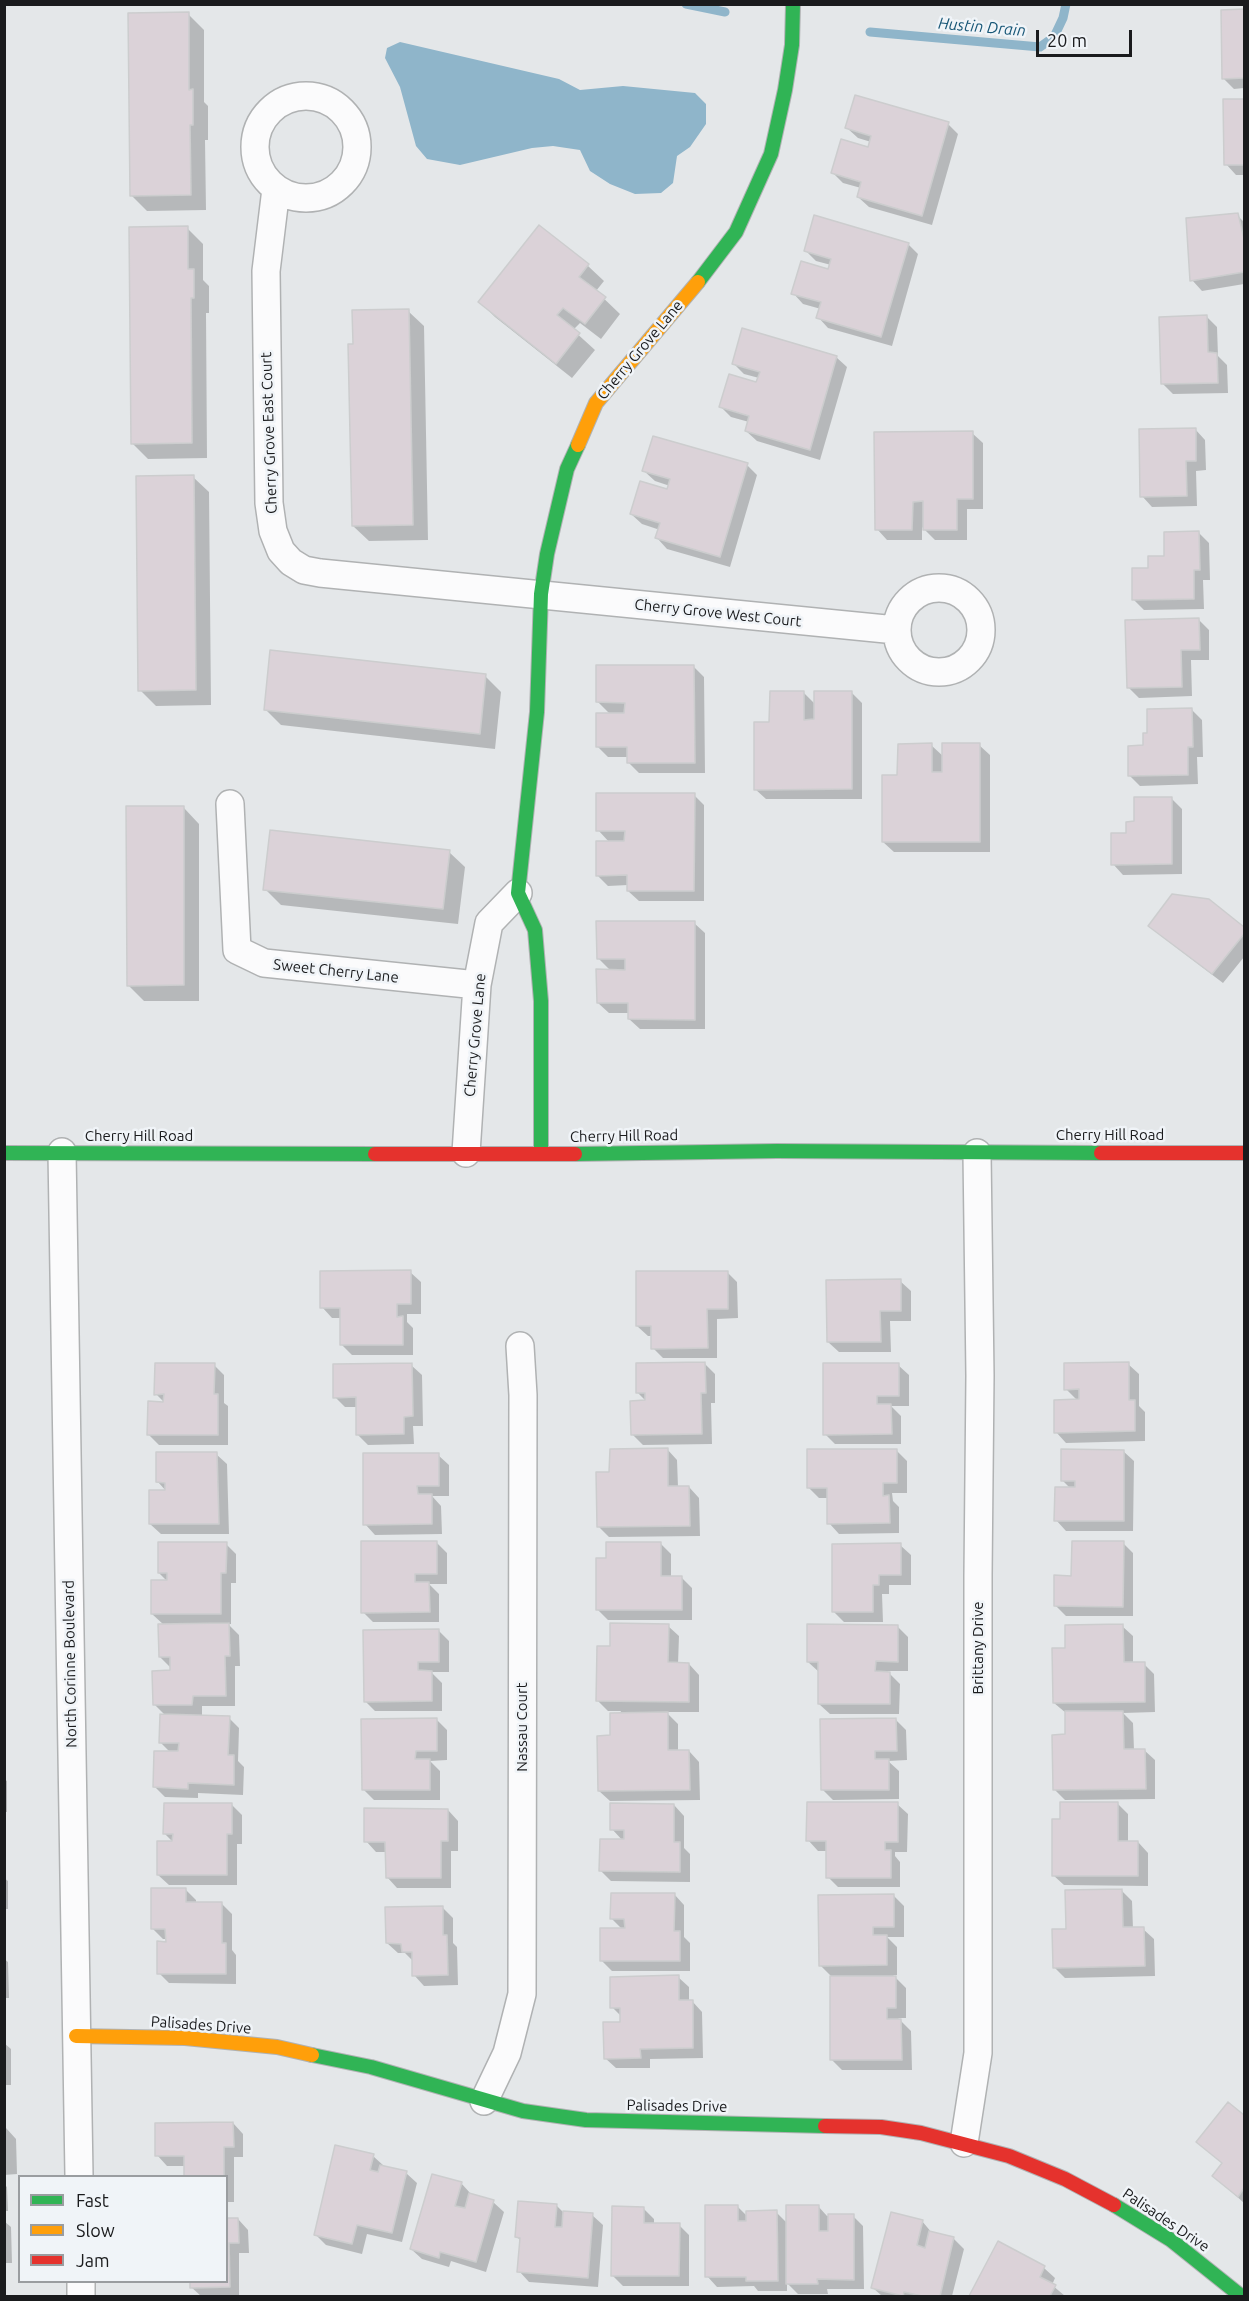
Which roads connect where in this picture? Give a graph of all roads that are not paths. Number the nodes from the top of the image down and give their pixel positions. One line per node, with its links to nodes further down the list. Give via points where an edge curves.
1 (794, 4): 3 (street, Cherry Grove Lane, via 792,45 771,154 736,232 596,403 567,469)
2 (276, 189): 3 (street, Cherry Grove East Court, via 266,271 269,503 281,551 304,570)
3 (541, 594): 4 (street, Cherry Grove West Court); 6 (street, Cherry Grove Lane, via 537,712)
4 (896, 630)
5 (230, 804): 7 (street, Sweet Cherry Lane, via 237,950 264,963)
6 (518, 893): 7 (street, Cherry Grove Lane, via 489,923); 13 (street, via 535,930 540,1001)
7 (477, 985): 10 (street, Cherry Grove Lane)
8 (62, 1152): 9 (street, Cherry Hill Road); 10 (street, Cherry Hill Road); 15 (street, North Corinne Boulevard)
9 (4, 1153)
10 (466, 1153): 13 (street, Cherry Hill Road)
11 (977, 1153): 12 (street, Cherry Hill Road); 13 (street, Cherry Hill Road); 17 (street, Brittany Drive, via 978,2053)
12 (1245, 1153)
13 (541, 1154)
14 (520, 1346): 16 (street, Nassau Court, via 522,1994 507,2053)
15 (76, 2036): 16 (street, Palisades Drive, via 184,2038 277,2047 372,2067); 18 (street, North Corinne Boulevard)
16 (484, 2101): 17 (street, Palisades Drive, via 586,2121 881,2127)
17 (964, 2143): 19 (street, Palisades Drive, via 1009,2156 1105,2199 1171,2240)
18 (79, 2175)
19 (1241, 2296)

